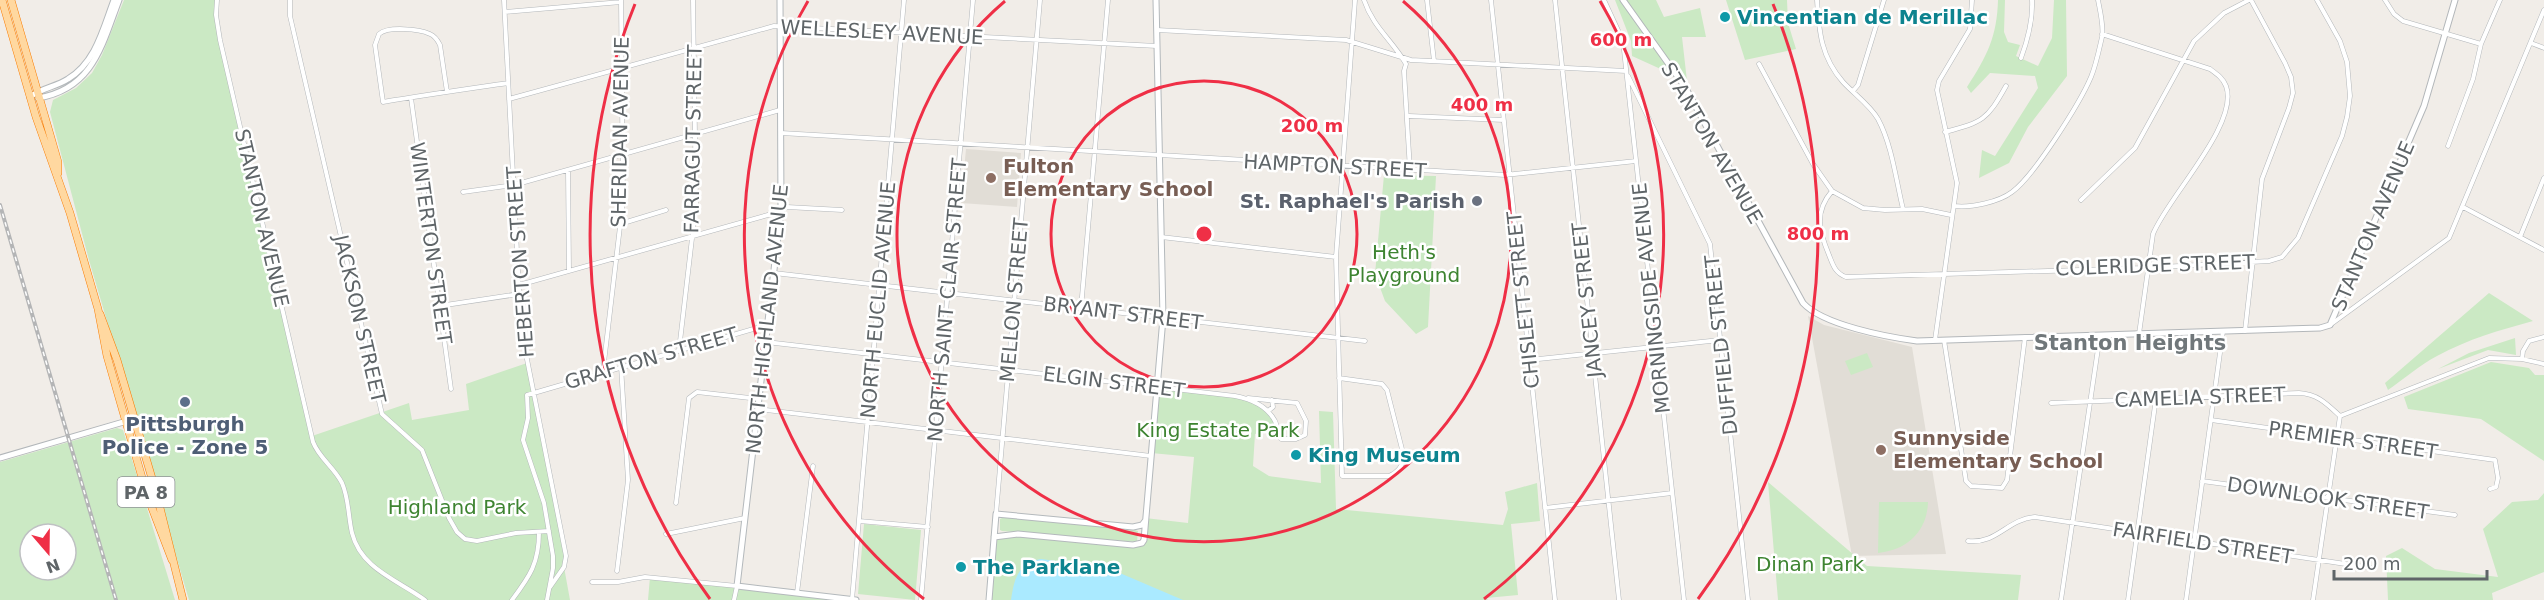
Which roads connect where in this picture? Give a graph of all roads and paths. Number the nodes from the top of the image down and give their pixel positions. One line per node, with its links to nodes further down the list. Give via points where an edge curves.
1 (2, 0): 63 (highway, PA 8)
2 (11, 0): 62 (highway, PA 8)
3 (114, 0): 62 (main road, via 87,63 66,81)
4 (119, 0): 62 (main road, via 88,70 69,87)
5 (217, 0): 198 (street, STANTON AVENUE, via 220,40 311,436 317,452 343,486 351,531 362,554 384,575)
6 (290, 0): 183 (street, JACKSON STREET, via 290,16 382,414 422,450 449,519 465,539 477,541)
7 (504, 0): 34 (street, HEBERTON STREET)
8 (693, 0): 47 (street, FARRAGUT STREET)
9 (780, 0): 35 (main road, NORTH HIGHLAND AVENUE)
10 (904, 0): 37 (street, NORTH EUCLID AVENUE)
11 (973, 0): 40 (street, NORTH SAINT CLAIR STREET)
12 (1040, 0): 41 (street, MELLON STREET)
13 (1108, 0): 44 (street)
14 (1156, 0): 36 (main road)
15 (1355, 0): 42 (street)
16 (1364, 0): 49 (street, via 1374,23)
17 (1427, 0): 51 (street)
18 (1491, 0): 54 (street, CHISLETT STREET)
19 (1555, 0): 56 (street, JANCEY STREET)
20 (1604, 0): 57 (street, MORNINGSIDE AVENUE, via 1623,41)
21 (1623, 0): 130 (main road, STANTON AVENUE, via 1685,87 1793,287 1812,312 1880,334)
22 (1817, 0): 61 (street, via 1819,37 1827,57)
23 (1884, 0): 61 (street)
24 (1972, 0): 69 (street, via 1970,29 1937,90)
25 (2032, 0): 50 (street, via 2028,39)
26 (2098, 0): 38 (street)
27 (2250, 0): 52 (street, via 2210,24 2194,41); 105 (street, via 2285,63 2293,93 2262,179)
28 (2317, 0): 105 (street, COLERIDGE STREET, via 2347,62 2347,117 2298,238 2282,256)
29 (2385, 0): 39 (street, via 2403,21)
30 (2455, 0): 39 (main road, STANTON AVENUE)
31 (2500, 0): 45 (street)
32 (621, 1): 34 (street); 55 (street, SHERIDAN AVENUE)
33 (2544, 10): 43 (street)
34 (505, 12): 58 (street, HEBERTON STREET)
35 (780, 26): 37 (street, WELLESLEY AVENUE); 47 (street, WELLESLEY AVENUE); 66 (main road, NORTH HIGHLAND AVENUE)
36 (1156, 30): 42 (street); 46 (main road)
37 (901, 33): 40 (street, WELLESLEY AVENUE); 72 (street, NORTH EUCLID AVENUE)
38 (2103, 34): 52 (street); 91 (street, via 2083,93 2021,184 1996,199)
39 (2445, 34): 45 (street); 120 (main road, STANTON AVENUE, via 2424,106)
40 (970, 36): 41 (street, WELLESLEY AVENUE); 73 (street, NORTH SAINT CLAIR STREET)
41 (1036, 40): 44 (street, WELLESLEY AVENUE); 75 (street, MELLON STREET)
42 (1351, 41): 49 (street); 80 (street)
43 (2531, 43): 48 (street); 92 (street)
44 (1104, 44): 46 (street, WELLESLEY AVENUE); 76 (street)
45 (2481, 44): 74 (street, via 2473,79)
46 (1157, 46): 78 (main road)
47 (694, 48): 55 (street, WELLESLEY AVENUE); 71 (street, FARRAGUT STREET)
48 (2544, 48)
49 (1403, 58): 51 (street); 67 (street)
50 (2021, 58)
51 (1434, 61): 54 (street)
52 (2184, 61): 90 (street, via 2135,148); 106 (street, via 2210,69 2222,78 2228,101 2206,152 2159,219)
53 (1760, 64): 88 (street, via 1813,165)
54 (1498, 65): 56 (street); 68 (street, CHISLETT STREET)
55 (622, 68): 65 (street, WELLESLEY AVENUE); 77 (street, SHERIDAN AVENUE)
56 (1562, 68): 57 (street); 81 (street, JANCEY STREET)
57 (1626, 72): 79 (street, MORNINGSIDE AVENUE); 129 (street, DUFFIELD STREET, via 1710,244)
58 (508, 83): 60 (street); 65 (street, HEBERTON STREET)
59 (2007, 86): 69 (street, via 1979,122)
60 (447, 92): 64 (street); 64 (street, via 436,38 391,28 379,34 375,45 383,102)
61 (1853, 92): 93 (street, via 1877,117 1882,128)
62 (39, 94): 63 (main road); 84 (highway, PA 8)
63 (30, 97): 84 (highway, PA 8, via 51,164)
64 (411, 98): 115 (street, WINTERTON STREET)
65 (509, 99): 87 (street, HEBERTON STREET)
66 (781, 110): 70 (main road, NORTH HIGHLAND AVENUE); 71 (street)
67 (1408, 116): 68 (street); 83 (street)
68 (1504, 120): 85 (street, CHISLETT STREET)
69 (1946, 132): 91 (street, via 1956,172)
70 (781, 133): 72 (street, HAMPTON STREET); 95 (main road, NORTH HIGHLAND AVENUE)
71 (695, 135): 77 (street); 99 (street, FARRAGUT STREET, via 696,204)
72 (892, 139): 73 (street, HAMPTON STREET); 110 (street, NORTH EUCLID AVENUE)
73 (961, 143): 75 (street, HAMPTON STREET); 112 (street, NORTH SAINT CLAIR STREET)
74 (2448, 146)
75 (1027, 147): 76 (street, HAMPTON STREET); 114 (street, MELLON STREET)
76 (1095, 150): 78 (street, HAMPTON STREET); 116 (street)
77 (623, 155): 82 (street); 98 (street, SHERIDAN AVENUE)
78 (1159, 155): 80 (street, HAMPTON STREET); 100 (main road)
79 (1636, 161): 81 (street, HAMPTON STREET); 133 (street, MORNINGSIDE AVENUE)
80 (1342, 166): 83 (street, HAMPTON STREET); 103 (street)
81 (1572, 168): 85 (street, HAMPTON STREET); 136 (street, JANCEY STREET)
82 (568, 170): 87 (street); 107 (street)
83 (1410, 170): 85 (street, HAMPTON STREET)
84 (58, 173): 117 (highway, PA 8)
85 (1509, 174): 138 (street, CHISLETT STREET)
86 (2544, 178): 101 (street)
87 (514, 185): 89 (street); 111 (street, HEBERTON STREET)
88 (1832, 191): 93 (street, via 1863,208); 108 (street, COLERIDGE STREET, via 1821,209 1820,231 1839,274 1846,277)
89 (463, 192)
90 (2081, 200)
91 (1954, 206): 97 (street)
92 (2463, 207): 101 (street); 120 (street, via 2445,243)
93 (1903, 209): 97 (street)
94 (666, 210): 98 (street)
95 (782, 210): 96 (street); 99 (street); 109 (main road, NORTH HIGHLAND AVENUE)
96 (842, 210)
97 (1951, 215): 108 (street)
98 (620, 224): 104 (street, SHERIDAN AVENUE)
99 (692, 236): 104 (street); 134 (street, FARRAGUT STREET)
100 (1161, 237): 103 (street); 118 (main road)
101 (2520, 237): 102 (street)
102 (2544, 250)
103 (1336, 257): 127 (street)
104 (616, 258): 107 (street); 143 (street, SHERIDAN AVENUE)
105 (2253, 261): 106 (street, COLERIDGE STREET); 122 (street)
106 (2149, 267): 108 (street, COLERIDGE STREET); 123 (street)
107 (569, 271): 111 (street)
108 (1945, 272): 130 (street)
109 (774, 273): 110 (street, BRYANT STREET); 119 (main road, NORTH HIGHLAND AVENUE)
110 (880, 285): 112 (street, BRYANT STREET); 135 (street, NORTH EUCLID AVENUE)
111 (519, 286): 113 (street, HEBERTON STREET)
112 (948, 293): 114 (street, BRYANT STREET); 139 (street, NORTH SAINT CLAIR STREET)
113 (519, 294): 115 (street); 147 (street, HEBERTON STREET, via 523,341)
114 (1014, 300): 116 (street, BRYANT STREET); 142 (street, MELLON STREET)
115 (439, 306): 146 (street, WINTERTON STREET)
116 (1081, 308): 118 (street, BRYANT STREET)
117 (98, 309): 158 (highway, PA 8, via 108,329); 160 (highway, PA 8, via 100,331)
118 (1163, 318): 127 (street, BRYANT STREET); 145 (main road)
119 (768, 325): 132 (main road, NORTH HIGHLAND AVENUE); 134 (street, GRAFTON STREET)
120 (2330, 325): 122 (main road, STANTON AVENUE)
121 (2223, 331): 122 (main road, STANTON AVENUE); 123 (main road, STANTON AVENUE); 148 (street)
122 (2245, 331)
123 (2139, 334): 124 (main road, STANTON AVENUE)
124 (2100, 335): 125 (main road, STANTON AVENUE); 153 (street)
125 (2025, 337): 131 (main road, STANTON AVENUE); 131 (street, via 2005,486 1968,484)
126 (2544, 337): 137 (street, via 2529,341)
127 (1339, 338): 128 (street, BRYANT STREET); 144 (street)
128 (1365, 340)
129 (1720, 340): 133 (street); 208 (street, DUFFIELD STREET)
130 (1935, 340): 131 (main road, STANTON AVENUE)
131 (1944, 340)
132 (766, 342): 135 (street, ELGIN STREET); 151 (main road, NORTH HIGHLAND AVENUE)
133 (1656, 347): 136 (street); 170 (street, MORNINGSIDE AVENUE)
134 (679, 350): 141 (street, GRAFTON STREET)
135 (874, 354): 139 (street, ELGIN STREET); 161 (street, NORTH EUCLID AVENUE)
136 (1593, 354): 138 (street); 172 (street, JANCEY STREET)
137 (2522, 359): 140 (street); 157 (street, via 2489,358 2476,362)
138 (1530, 360): 174 (street, CHISLETT STREET)
139 (942, 362): 142 (street, ELGIN STREET); 162 (street, NORTH SAINT CLAIR STREET)
140 (2544, 364)
141 (621, 366): 143 (street, GRAFTON STREET); 192 (street, via 628,480)
142 (1008, 370): 145 (street, ELGIN STREET); 164 (street, MELLON STREET)
143 (603, 372): 147 (street, GRAFTON STREET)
144 (1339, 378): 144 (street, via 1382,384 1387,390 1404,457 1400,468 1389,476 1342,477)
145 (1157, 387): 149 (street, ELGIN STREET); 165 (main road)
146 (451, 388)
147 (534, 391): 182 (street, via 527,395 523,440); 195 (street, HEBERTON STREET, via 566,556 566,564)
148 (2214, 396): 150 (street, CAMELIA STREET); 157 (street, CAMELIA STREET, via 2310,393); 159 (street)
149 (1248, 398): 152 (street, ELGIN STREET); 156 (street, ELGIN STREET)
150 (2156, 398): 153 (street, CAMELIA STREET); 184 (street)
151 (759, 399): 155 (main road, NORTH HIGHLAND AVENUE); 173 (street, via 698,392 689,398)
152 (1272, 400): 156 (street, via 1273,407); 156 (street, ELGIN STREET, via 1299,404 1306,420 1305,435 1281,439)
153 (2090, 401): 154 (street, CAMELIA STREET); 180 (street)
154 (2051, 403)
155 (758, 409): 161 (street); 177 (main road, NORTH HIGHLAND AVENUE)
156 (1268, 411)
157 (2340, 416): 163 (street)
158 (135, 419): 160 (main road); 189 (highway, PA 8)
159 (2211, 420): 163 (street, PREMIER STREET); 168 (street)
160 (126, 422): 166 (main road); 189 (highway, PA 8, via 157,526)
161 (868, 422): 162 (street); 178 (street, NORTH EUCLID AVENUE)
162 (936, 430): 164 (street); 181 (street, NORTH SAINT CLAIR STREET)
163 (2337, 437): 169 (street, PREMIER STREET, via 2495,460 2497,482); 171 (street)
164 (1002, 438): 165 (street); 175 (street, MELLON STREET)
165 (1151, 456): 179 (main road)
166 (0, 458)
167 (813, 466): 196 (street)
168 (2202, 481): 171 (street, DOWNLOOK STREET); 187 (street)
169 (2490, 489)
170 (1672, 493): 172 (street); 207 (street, MORNINGSIDE AVENUE)
171 (2328, 499): 176 (street, DOWNLOOK STREET); 190 (street)
172 (1608, 500): 174 (street); 206 (street, JANCEY STREET)
173 (676, 503)
174 (1545, 508): 205 (street, CHISLETT STREET)
175 (996, 514): 179 (main road, via 1133,527); 186 (main road, MELLON STREET)
176 (2454, 515)
177 (745, 517): 185 (street); 194 (main road, NORTH HIGHLAND AVENUE)
178 (859, 521): 181 (street); 202 (street, NORTH EUCLID AVENUE)
179 (1145, 521): 186 (main road, via 1144,540 1133,545 1018,534)
180 (2073, 523): 184 (street, FAIRFIELD STREET); 188 (street, FAIRFIELD STREET, via 2035,517 2017,521 1993,538); 209 (street)
181 (928, 527): 203 (street, NORTH SAINT CLAIR STREET)
182 (549, 531): 183 (street); 195 (street, via 554,568)
183 (539, 532): 199 (street, via 536,563)
184 (2137, 532): 187 (street, FAIRFIELD STREET); 210 (street)
185 (666, 534)
186 (994, 537): 204 (main road, MELLON STREET)
187 (2194, 540): 190 (street, FAIRFIELD STREET); 211 (street)
188 (1968, 541)
189 (172, 560): 197 (highway, PA 8)
190 (2319, 560): 191 (street, FAIRFIELD STREET); 212 (street)
191 (2372, 568)
192 (617, 571)
193 (592, 582): 194 (street, via 645,577)
194 (737, 586): 196 (main road); 201 (street, NORTH HIGHLAND AVENUE)
195 (550, 587): 200 (street)
196 (797, 593): 202 (main road)
197 (183, 600)
198 (425, 600)
199 (512, 600)
200 (547, 600)
201 (734, 600)
202 (854, 600)
203 (921, 600)
204 (989, 600)
205 (1555, 600)
206 (1619, 600)
207 (1684, 600)
208 (1748, 600)
209 (2061, 600)
210 (2128, 600)
211 (2186, 600)
212 (2313, 600)

